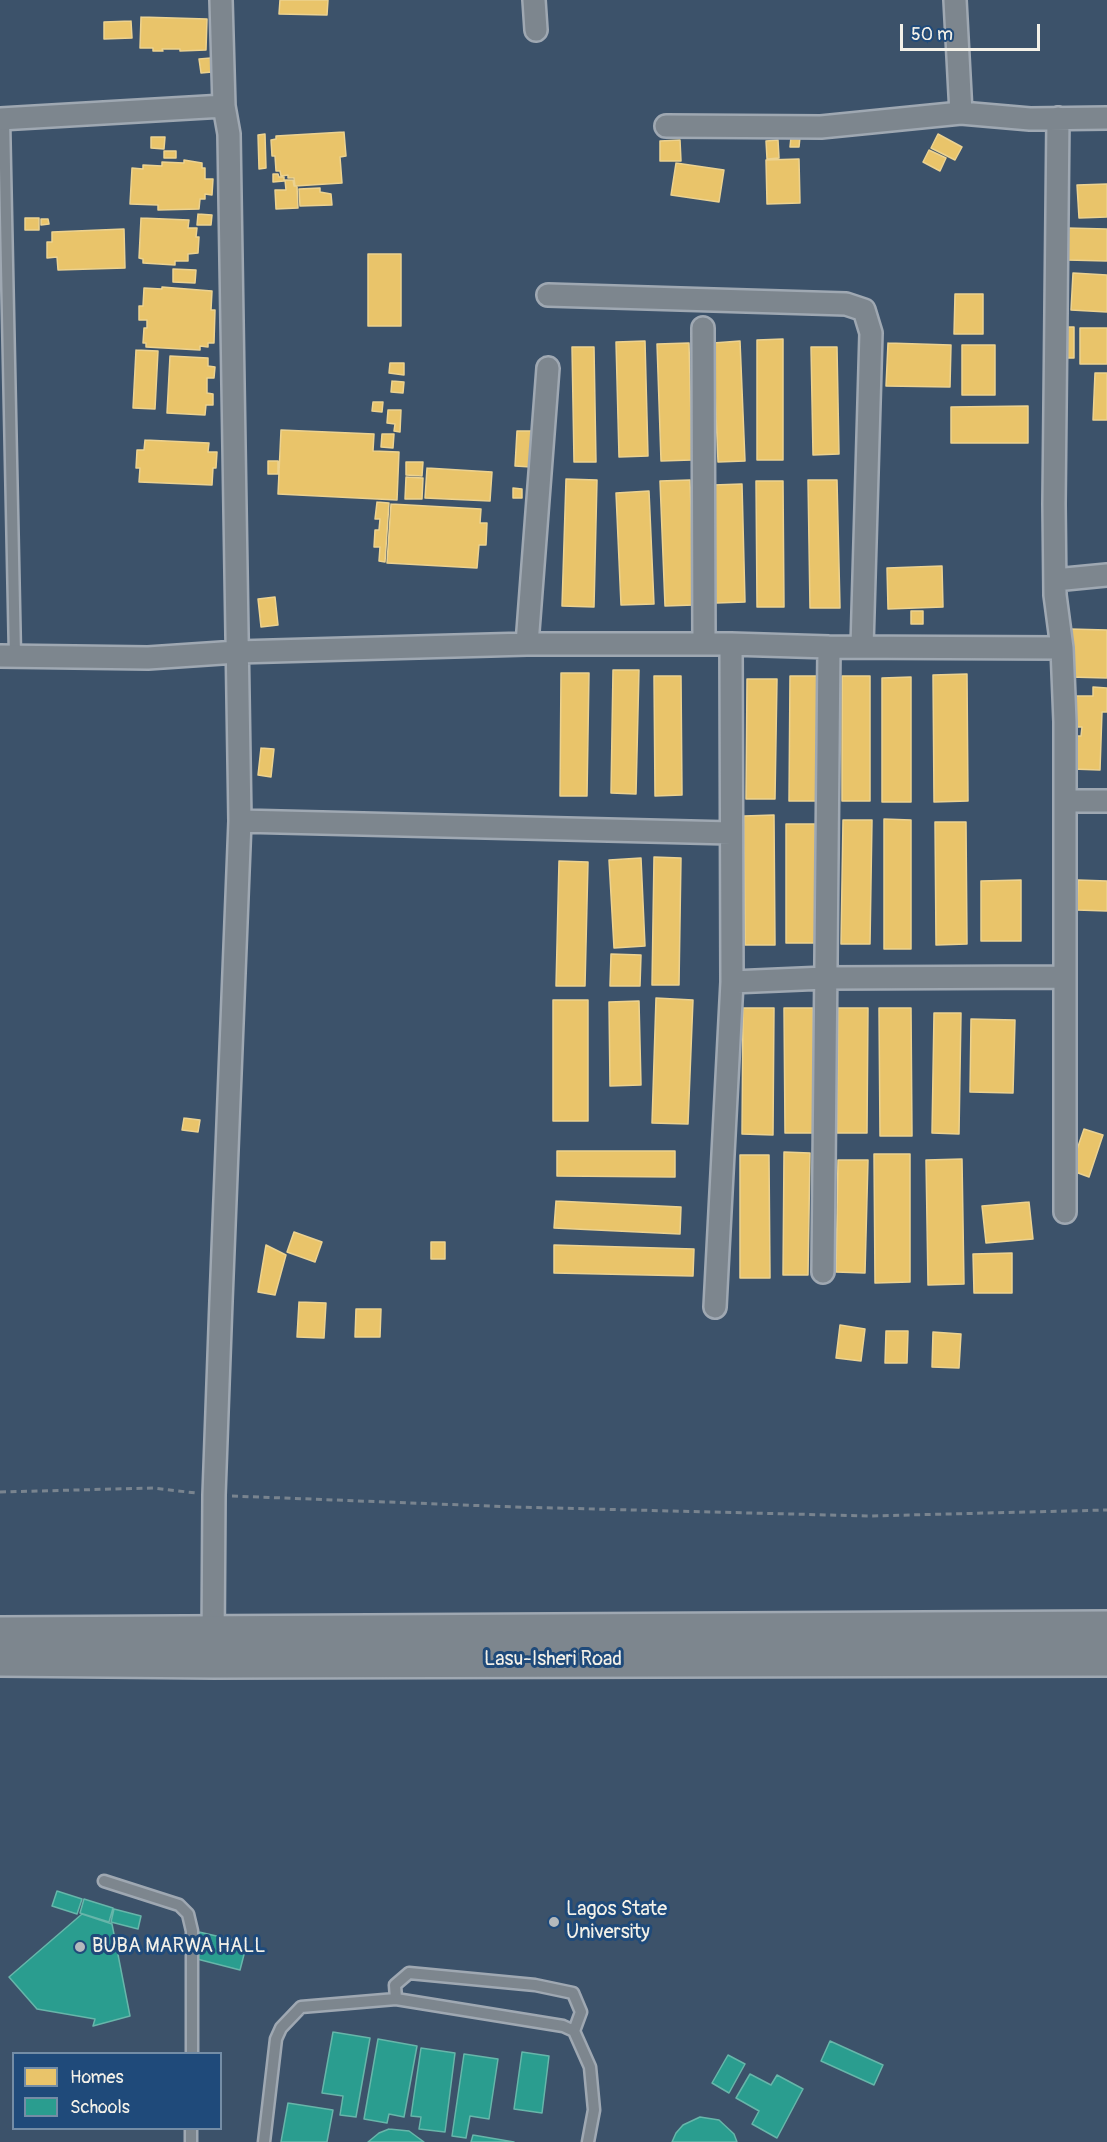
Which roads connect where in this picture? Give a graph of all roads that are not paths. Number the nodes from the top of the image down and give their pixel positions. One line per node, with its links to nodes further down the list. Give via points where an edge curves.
1 (221, 0): 5 (street)
2 (534, 0): 4 (street)
3 (955, 0): 6 (street)
4 (536, 30)
5 (224, 106): 9 (street); 22 (street, via 231,187)
6 (961, 113): 8 (street); 10 (street, via 820,127)
7 (1107, 117): 8 (street)
8 (1058, 118): 15 (street)
9 (2, 119): 23 (lane)
10 (666, 126)
11 (548, 295): 20 (street, via 846,304 864,309 871,333)
12 (703, 328): 17 (street)
13 (548, 368): 16 (street)
14 (1107, 575): 15 (street)
15 (1055, 580): 21 (street)
16 (527, 644): 17 (street); 22 (street)
17 (704, 644): 18 (street)
18 (731, 644): 19 (street); 27 (street)
19 (829, 647): 20 (street); 29 (street)
20 (862, 647): 21 (street)
21 (1062, 648): 24 (street)
22 (237, 652): 23 (street, via 148,658); 26 (street)
23 (7, 656)
24 (1065, 801): 25 (street); 28 (street)
25 (1107, 801)
26 (240, 821): 27 (street); 36 (street, via 214,1495)
27 (731, 833): 30 (street)
28 (1065, 977): 29 (street); 31 (street)
29 (825, 978): 30 (street); 32 (street)
30 (732, 982): 33 (street)
31 (1065, 1212)
32 (823, 1272)
33 (715, 1307)
34 (1107, 1628): 36 (main road, Lasu-Isheri Road, via 760,1629)
35 (0, 1634): 36 (main road, Lasu-Isheri Road)
36 (213, 1647): 37 (main road, Lasu-Isheri Road); 38 (main road, Lasu-Isheri Road)
37 (0, 1659)
38 (1107, 1659)
39 (104, 1881): 42 (lane, via 179,1905 188,1914 192,1930)
40 (396, 1999): 41 (lane, via 563,2025); 41 (lane, via 395,1985 409,1973 535,1985 573,1993 581,2012); 43 (lane, via 301,2007 281,2028 276,2040)
41 (574, 2031): 44 (lane, via 590,2067 594,2110)
42 (192, 2052)
43 (264, 2142)
44 (588, 2142)

